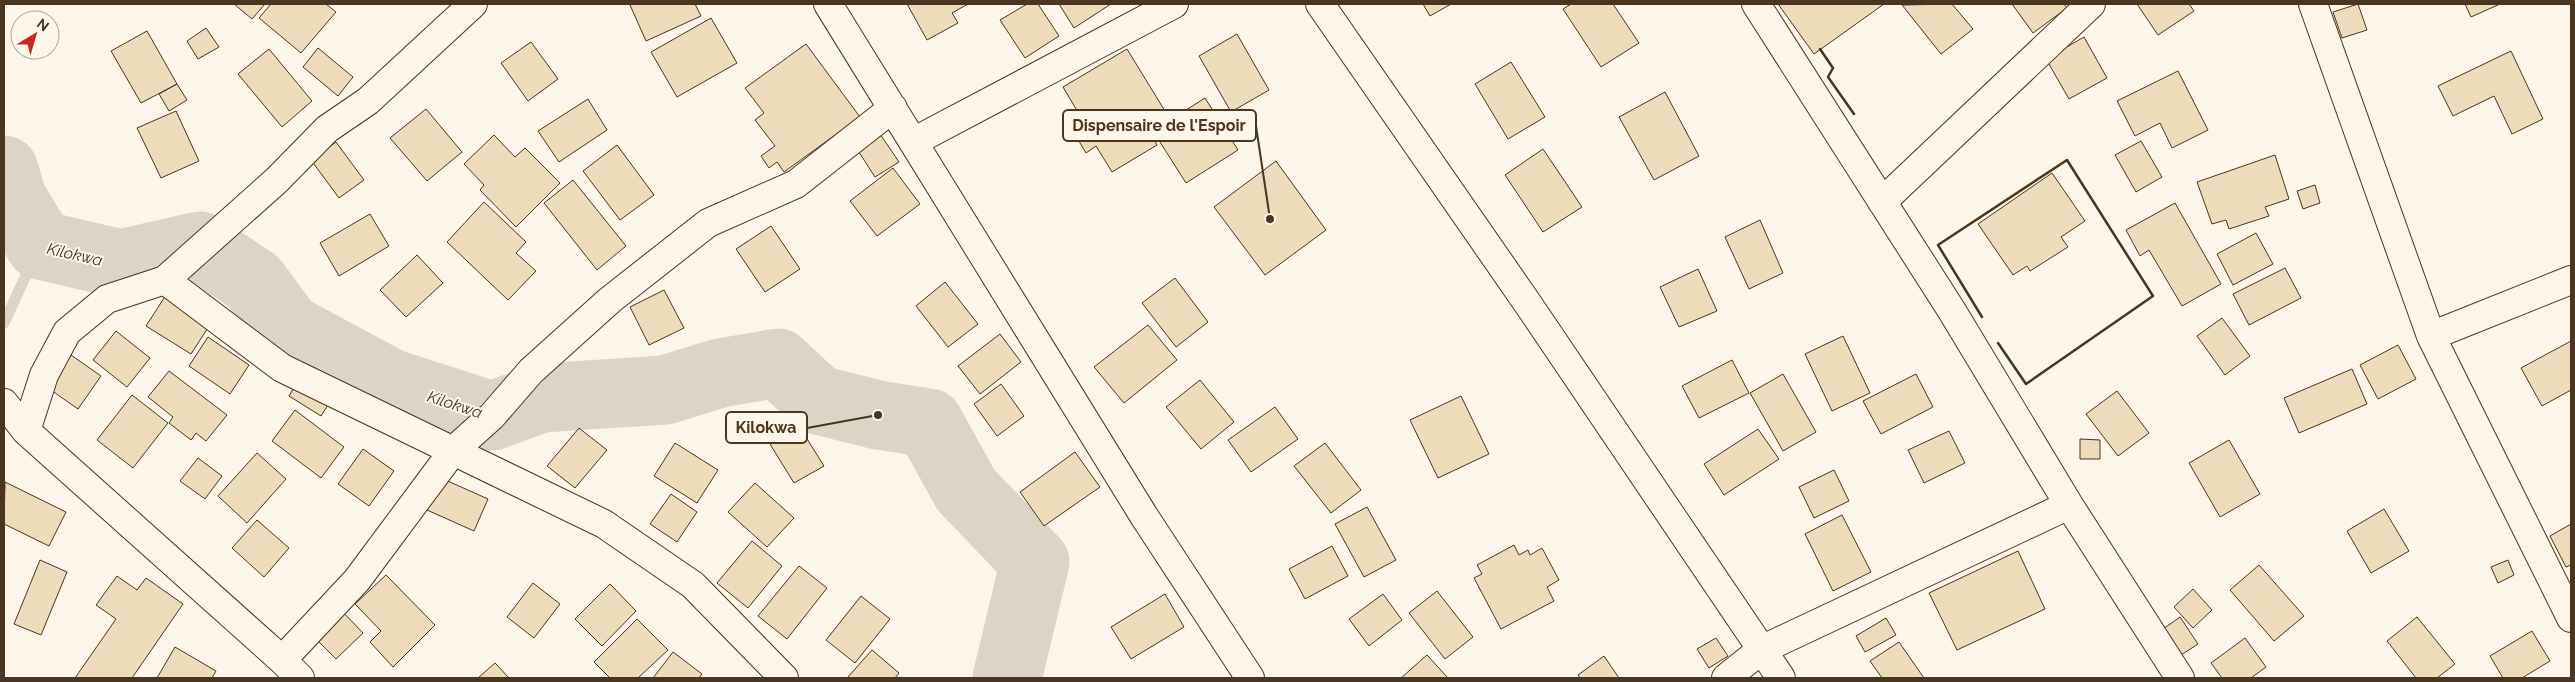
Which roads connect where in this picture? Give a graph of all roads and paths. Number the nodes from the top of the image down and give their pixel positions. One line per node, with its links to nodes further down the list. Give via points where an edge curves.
1 (473, 4): 11 (street, via 368,101 327,129 277,180)
2 (828, 4): 8 (street)
3 (1174, 4): 9 (street)
4 (1320, 4): 19 (street, via 1528,304)
5 (1756, 4): 10 (street)
6 (2091, 4): 10 (street)
7 (2313, 4): 13 (street)
8 (892, 108): 9 (street); 16 (street, via 796,184 708,223 596,313 532,371 492,416)
9 (913, 142): 22 (street, via 1144,516)
10 (1882, 202): 17 (street)
11 (165, 280): 15 (street, via 107,299 67,332 44,375); 16 (street, via 282,368)
12 (2571, 280): 13 (street)
13 (2431, 336): 18 (street)
14 (4, 403): 15 (street)
15 (26, 430): 20 (street)
16 (453, 451): 20 (street); 21 (street, via 604,524 693,585)
17 (2069, 504): 19 (street); 25 (street)
18 (2571, 618)
19 (1761, 650): 23 (street); 24 (street)
20 (291, 669)
21 (784, 678)
22 (1250, 678)
23 (1726, 678)
24 (1781, 678)
25 (2180, 678)

